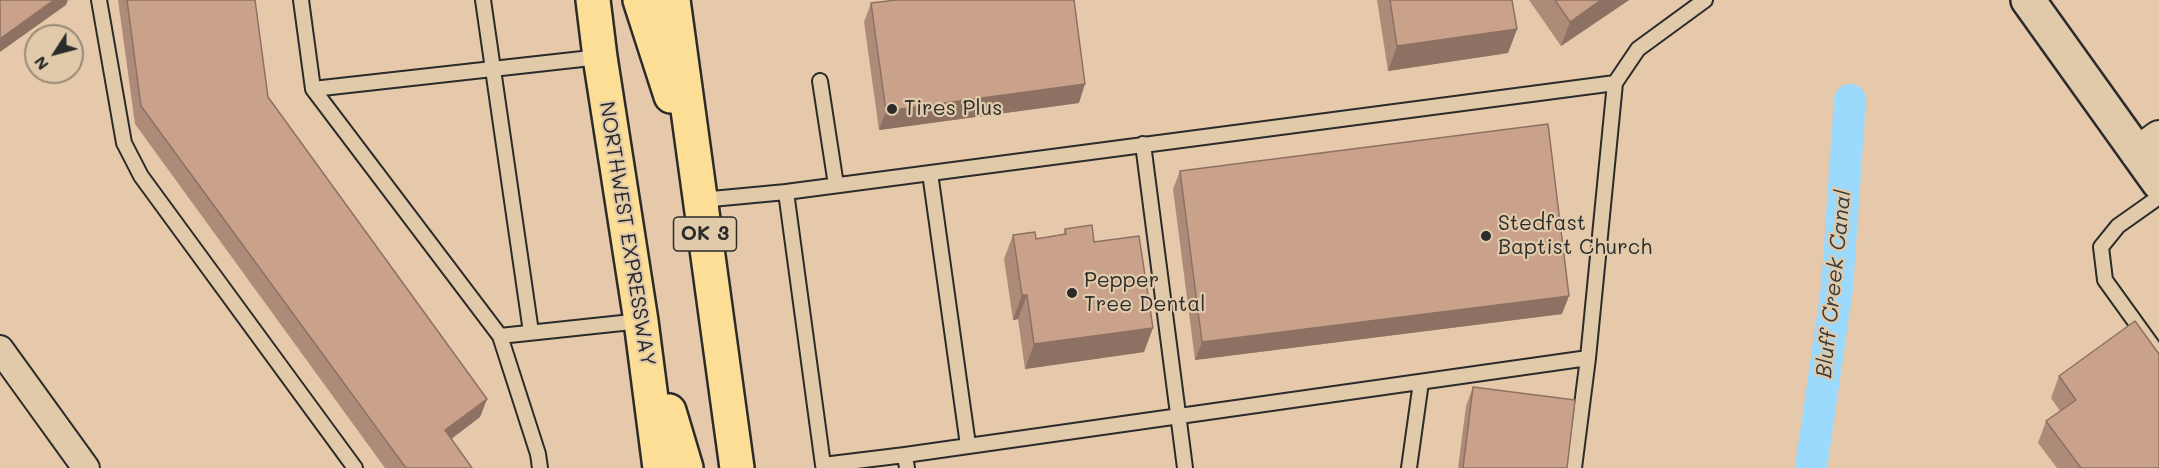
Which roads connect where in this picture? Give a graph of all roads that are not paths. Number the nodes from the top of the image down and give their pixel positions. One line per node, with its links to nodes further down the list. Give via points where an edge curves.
1 (99, 0): 33 (lane, via 124,143 141,176)
2 (301, 0): 13 (lane)
3 (483, 0): 10 (lane)
4 (593, 0): 9 (highway, NORTHWEST EXPRESSWAY)
5 (640, 0): 19 (highway)
6 (673, 0): 19 (highway, OK 3)
7 (1705, 0): 12 (lane, via 1638,50)
8 (2028, 0): 15 (main road)
9 (600, 57): 10 (lane); 22 (highway, NORTHWEST EXPRESSWAY)
10 (492, 69): 13 (lane); 23 (lane)
11 (820, 81): 18 (lane)
12 (1615, 83): 14 (lane); 27 (lane)
13 (313, 89): 24 (lane)
14 (1143, 144): 16 (lane); 29 (lane)
15 (2148, 145): 17 (main road)
16 (930, 172): 18 (lane); 30 (lane)
17 (2159, 183)
18 (836, 185): 20 (lane)
19 (699, 188): 20 (lane); 37 (highway, OK 3)
20 (786, 192): 31 (lane, via 823,465)
21 (2159, 197): 26 (lane, via 2118,226 2102,247 2105,280)
22 (641, 321): 23 (lane); 35 (highway, NORTHWEST EXPRESSWAY); 36 (highway)
23 (531, 332): 24 (lane)
24 (500, 336): 34 (lane)
25 (0, 349): 32 (street)
26 (2159, 355)
27 (1588, 358): 28 (lane); 40 (lane)
28 (1421, 382): 29 (lane); 39 (lane)
29 (1177, 416): 30 (lane); 38 (lane)
30 (968, 446): 31 (lane)
31 (906, 461)
32 (86, 468)
33 (355, 468)
34 (540, 468)
35 (660, 468)
36 (686, 468)
37 (737, 468)
38 (1185, 468)
39 (1409, 468)
40 (1574, 468)

